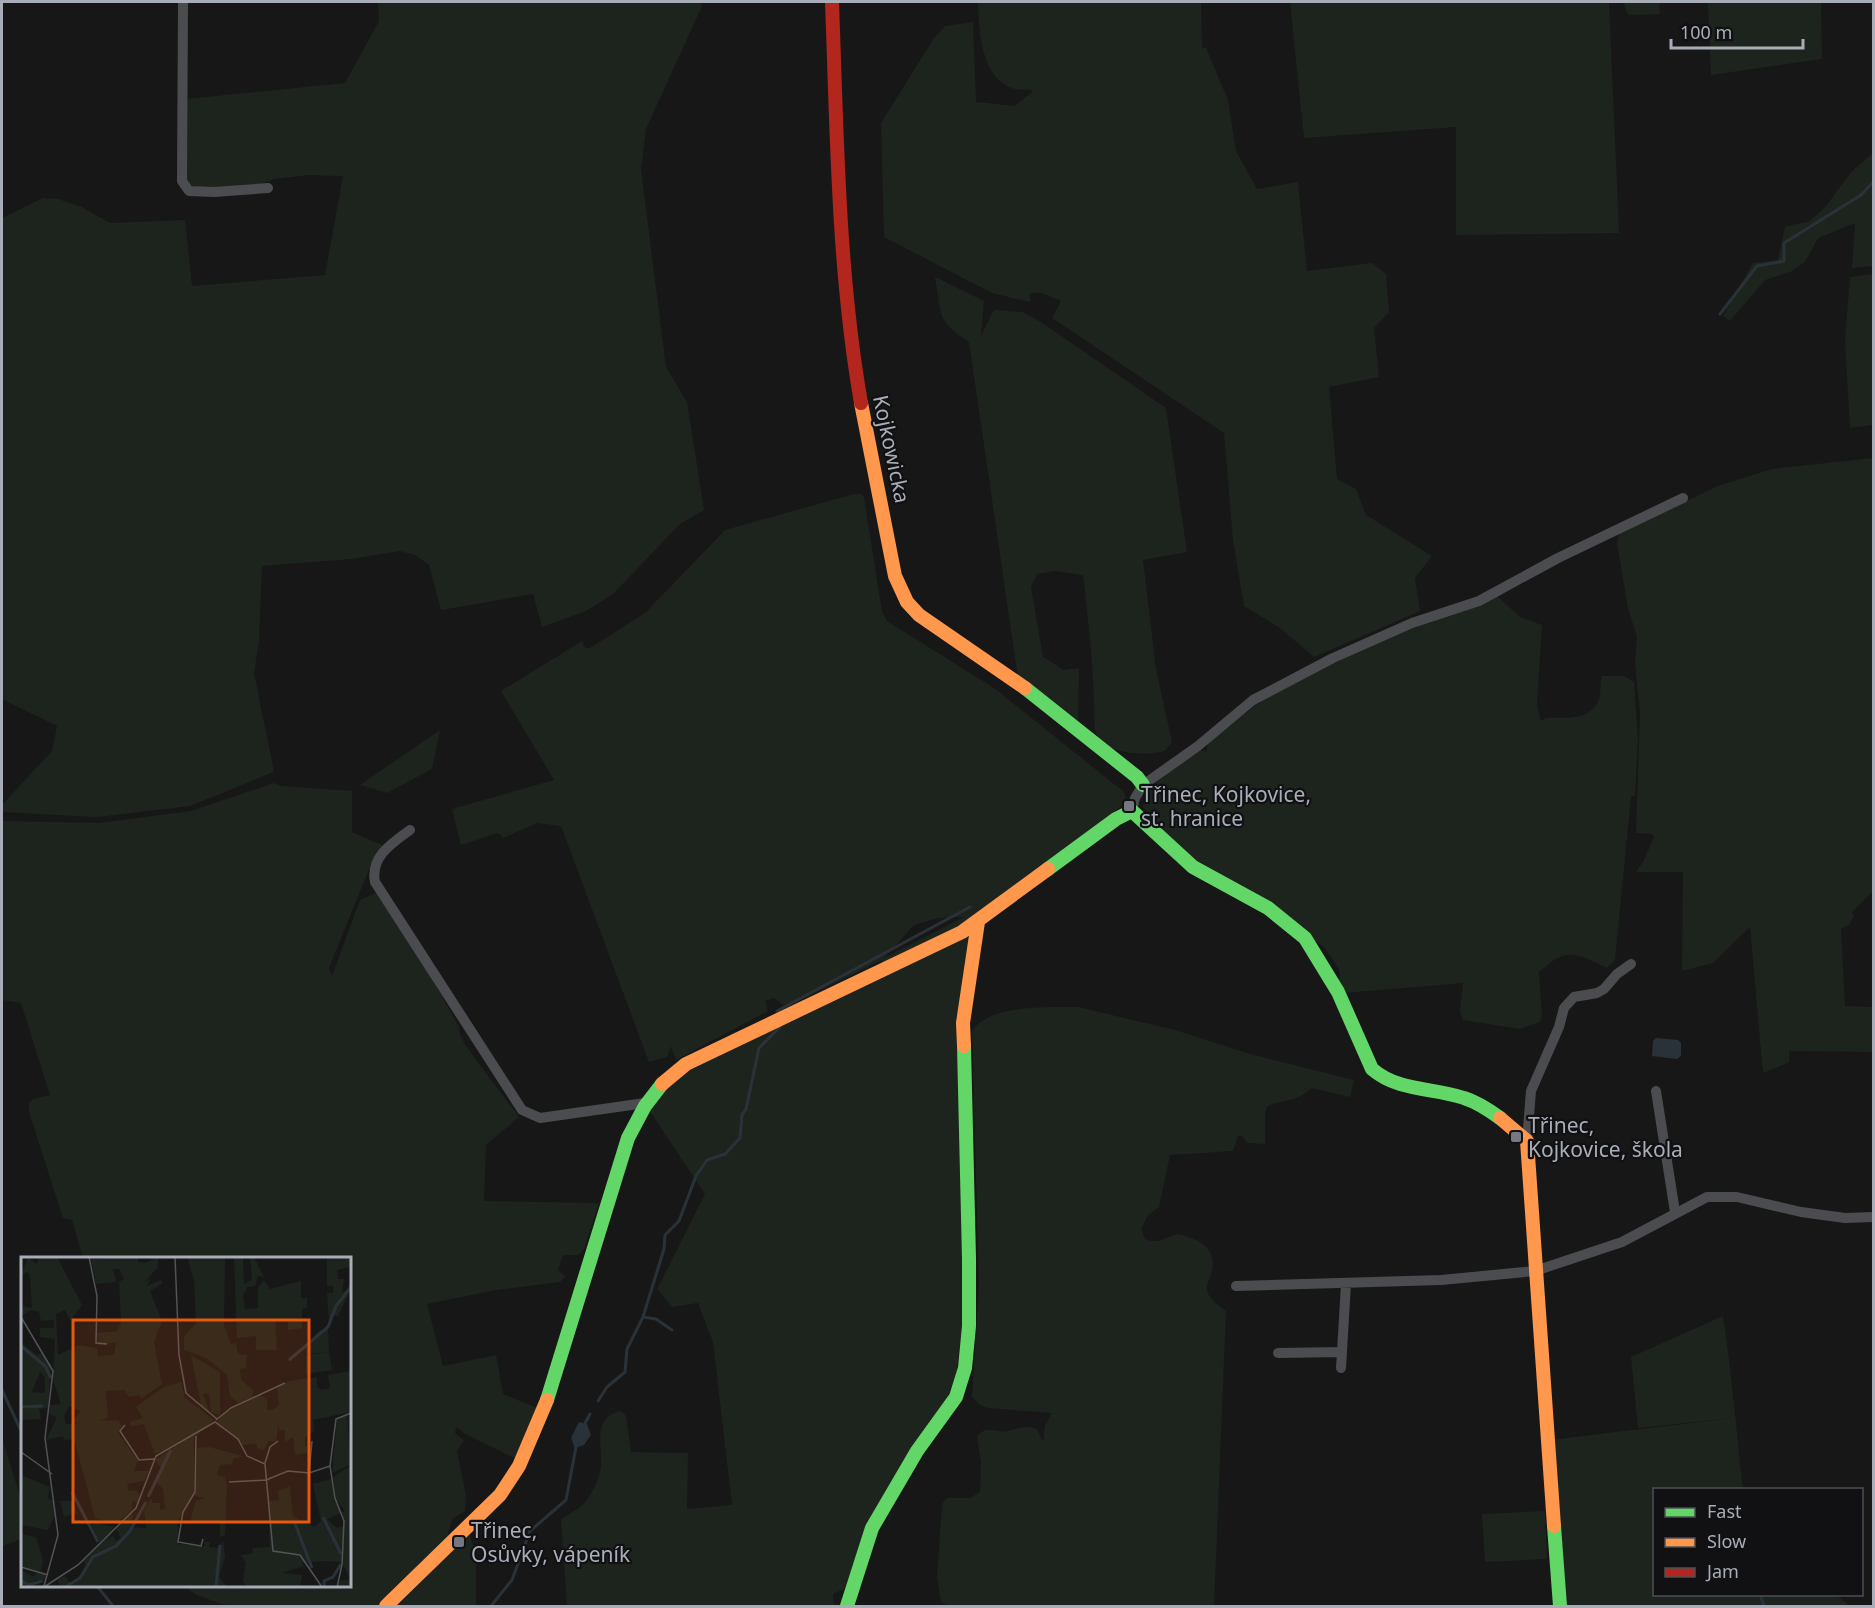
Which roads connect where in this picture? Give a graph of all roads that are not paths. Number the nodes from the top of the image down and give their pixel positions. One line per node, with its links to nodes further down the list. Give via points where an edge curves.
1 (183, 2): 3 (street, via 182,181 189,191)
2 (832, 2): 5 (street, Kojkowicka, via 840,226 848,319 858,391 900,590 919,615 1029,691)
3 (268, 188)
4 (1683, 498): 5 (street, via 1479,601 1412,623 1263,695)
5 (1143, 785): 6 (street)
6 (1132, 811): 8 (street); 12 (street, via 1192,866 1274,911 1311,944 1372,1069 1380,1077 1410,1089 1455,1095 1482,1105)
7 (410, 830): 11 (street, via 382,852 374,869 375,882 522,1110 540,1118)
8 (978, 922): 11 (street, via 686,1064); 22 (street, via 963,1023 969,1259 965,1368 956,1397 917,1451 872,1528)
9 (1630, 964): 12 (street, via 1604,989 1574,997 1564,1008 1531,1091)
10 (1656, 1091): 13 (street)
11 (645, 1103): 21 (street, via 628,1138 545,1405 519,1466 500,1495)
12 (1527, 1141): 15 (street)
13 (1675, 1212): 14 (street, via 1707,1197 1737,1197 1801,1212); 15 (street, via 1622,1242)
14 (1874, 1217)
15 (1535, 1271): 16 (street); 23 (street)
16 (1346, 1284): 17 (street); 18 (street)
17 (1236, 1286)
18 (1342, 1352): 19 (street); 20 (street)
19 (1278, 1353)
20 (1341, 1368)
21 (386, 1606)
22 (847, 1606)
23 (1560, 1606)

